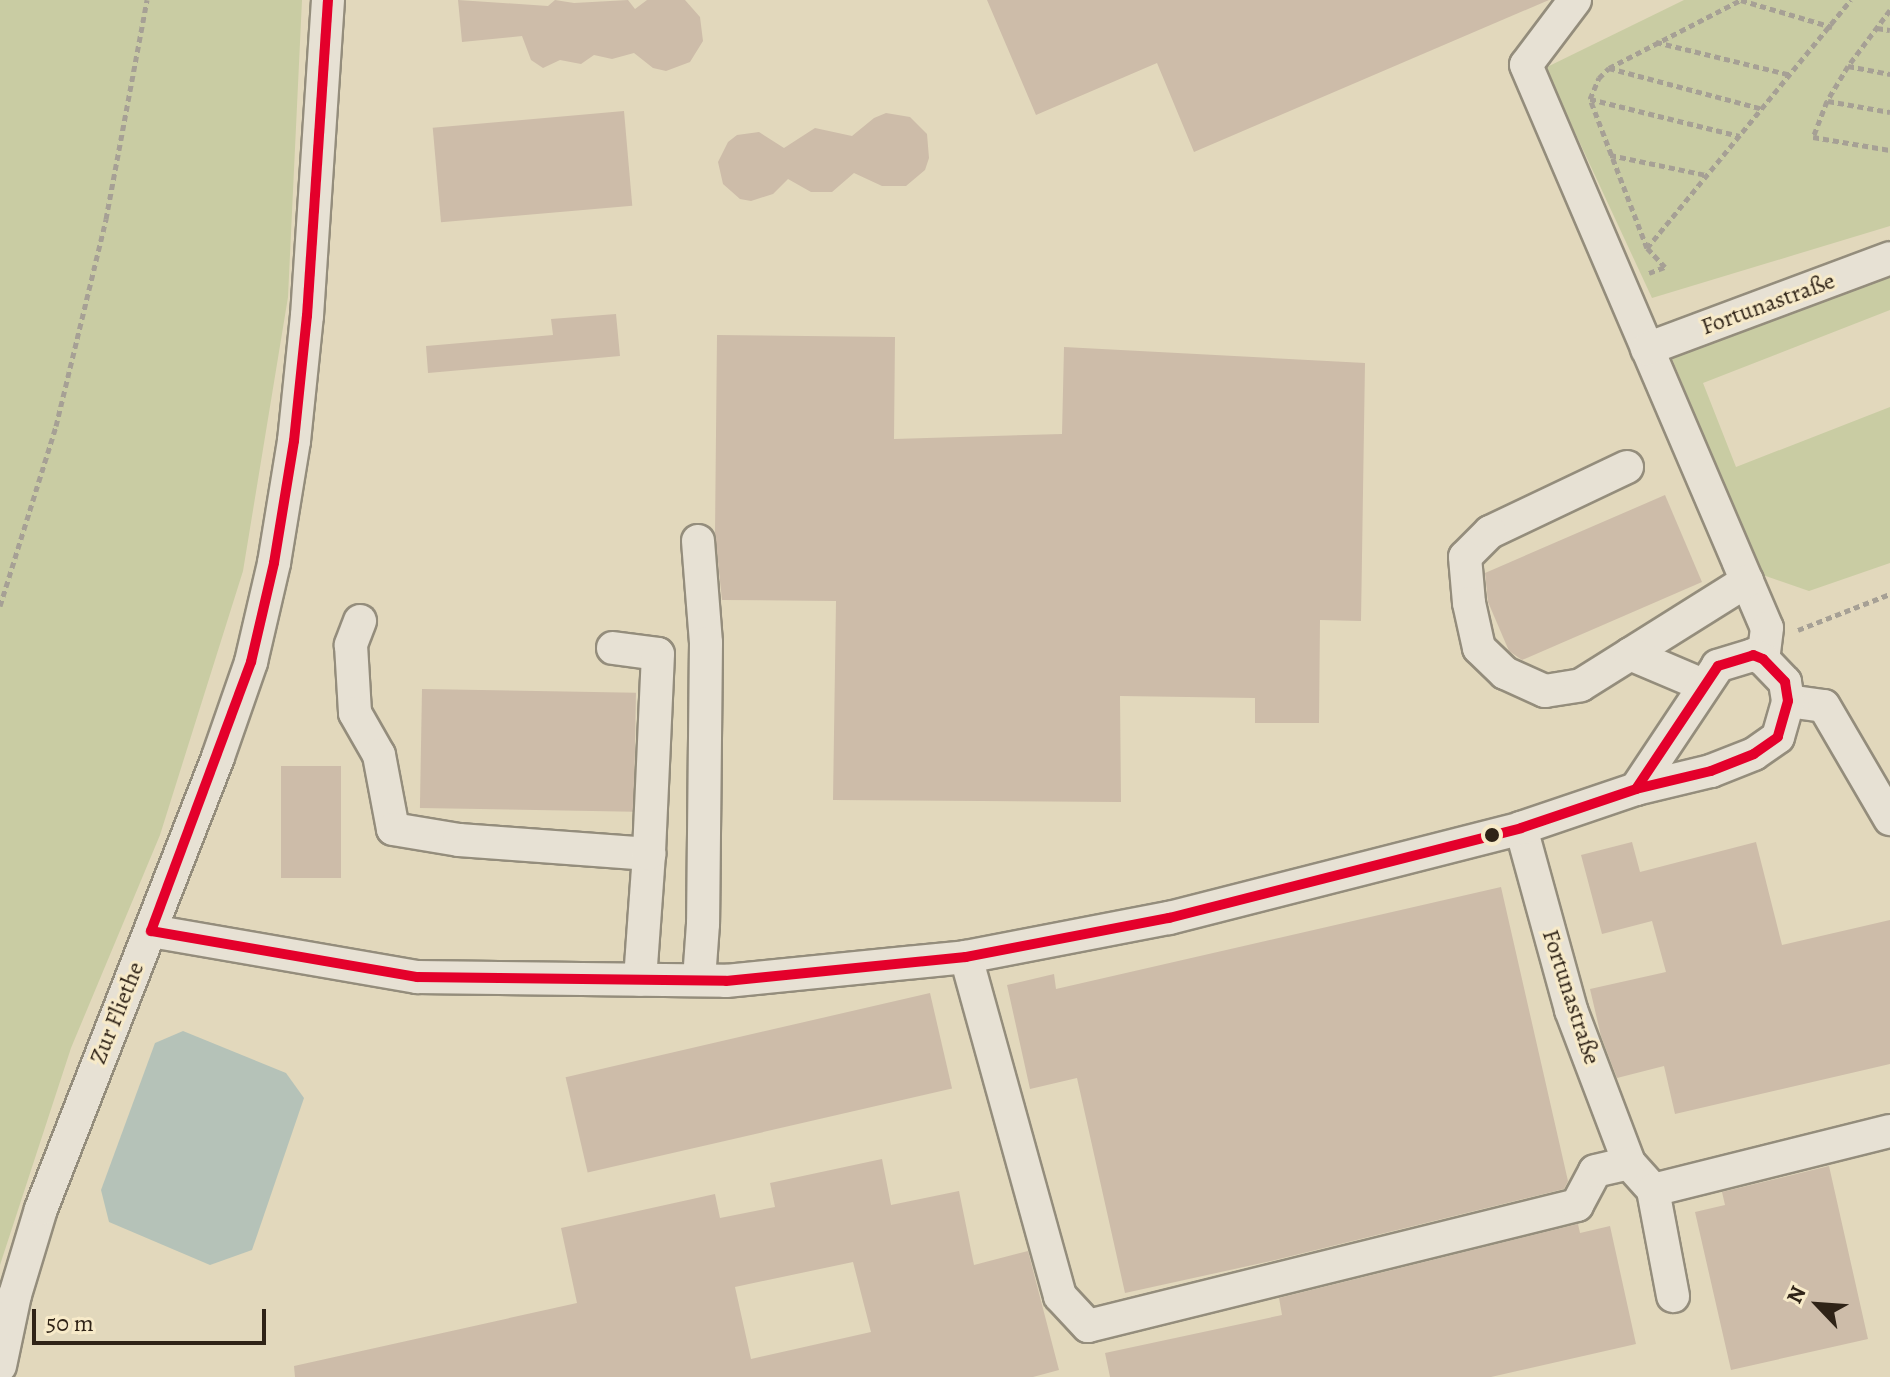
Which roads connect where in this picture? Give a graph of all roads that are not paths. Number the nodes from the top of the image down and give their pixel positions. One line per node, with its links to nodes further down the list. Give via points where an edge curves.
1 (328, 0): 18 (street, Zur Fliethe, via 307,316 274,563 251,662)
2 (1575, 0): 4 (street, via 1526,65)
3 (1890, 258): 4 (street, Fortunastraße)
4 (1647, 349): 7 (street)
5 (1627, 467): 10 (street, via 1490,532 1465,557 1479,648 1505,673 1545,691 1581,685)
6 (698, 541): 21 (street, via 706,643)
7 (1747, 581): 10 (street); 11 (street, via 1767,628)
8 (360, 621): 17 (street, via 351,645 355,713 379,755 393,829 459,840)
9 (613, 648): 17 (street, via 658,654)
10 (1630, 654): 12 (street)
11 (1763, 659): 12 (street, via 1738,657 1718,666); 13 (street, via 1785,682)
12 (1703, 685): 14 (street)
13 (1788, 701): 14 (street, via 1778,737 1754,754 1711,771); 15 (street, via 1824,706)
14 (1636, 789): 16 (street)
15 (1890, 819)
16 (1521, 828): 19 (street, via 1169,918); 23 (street, Fortunastraße, via 1571,1010)
17 (649, 854): 20 (street)
18 (151, 931): 20 (street, via 417,977); 26 (street, Zur Fliethe, via 41,1209)
19 (966, 957): 21 (street); 23 (street, via 1060,1296 1088,1326 1577,1205 1595,1171)
20 (640, 980): 21 (street)
21 (699, 980)
22 (1890, 1131): 24 (street)
23 (1629, 1163): 24 (street)
24 (1653, 1190): 25 (street)
25 (1673, 1296)
26 (2, 1350)

